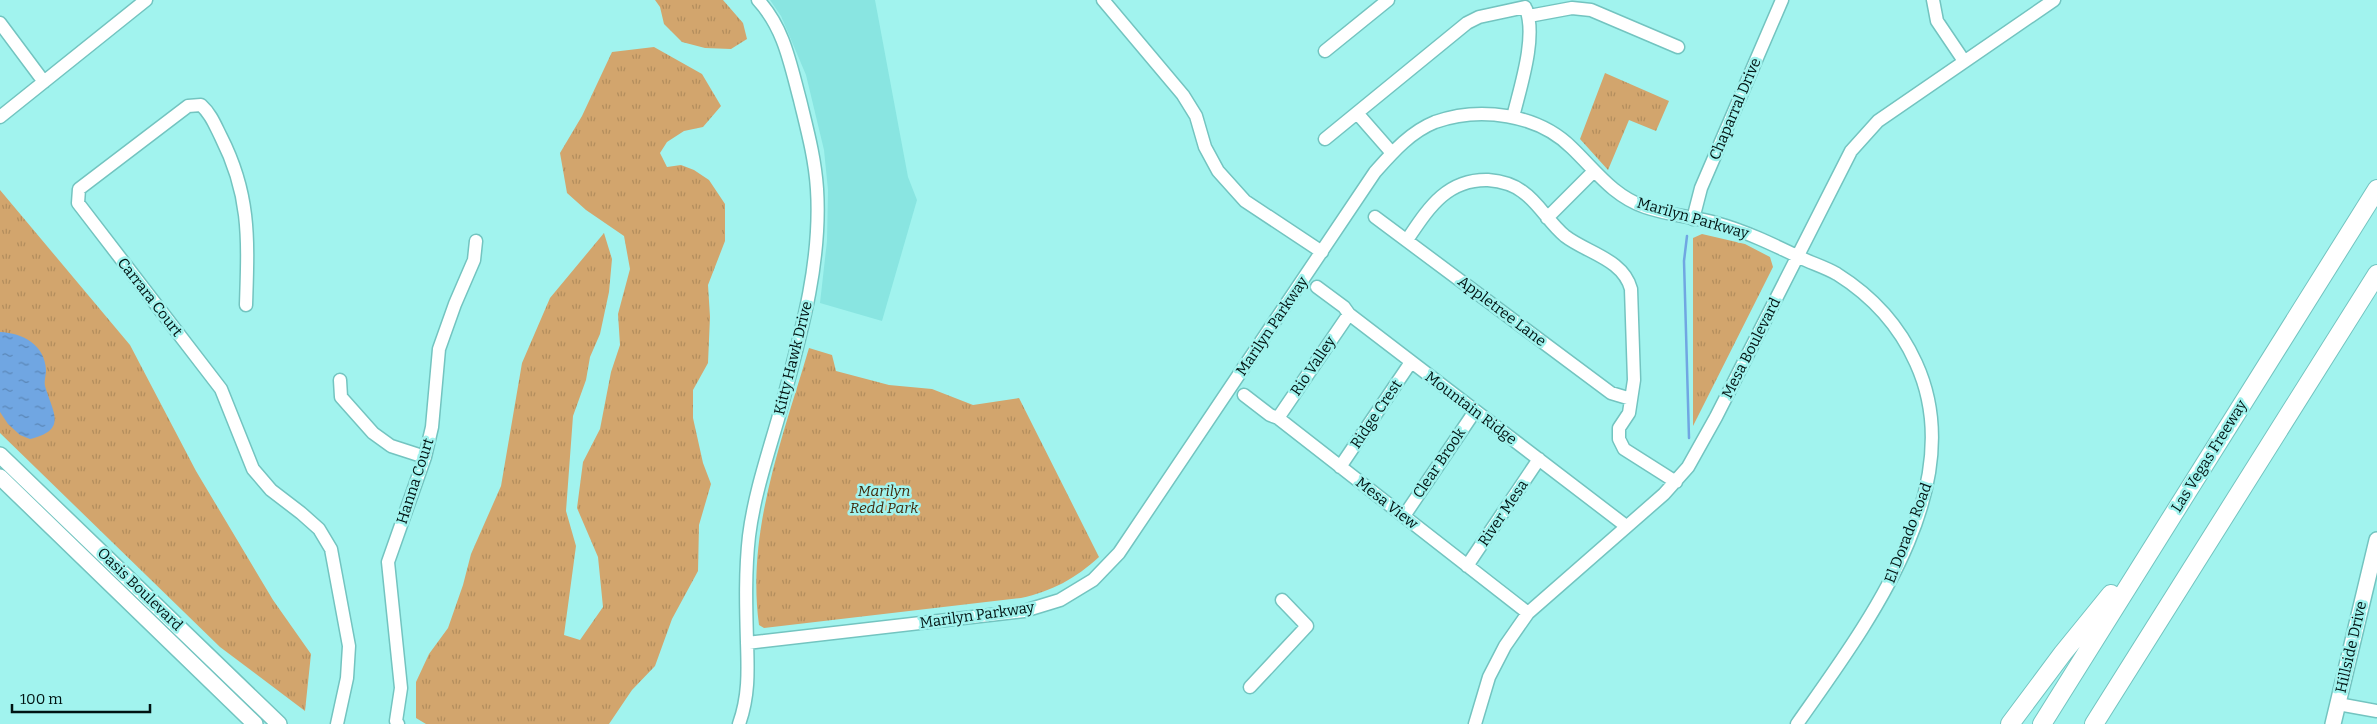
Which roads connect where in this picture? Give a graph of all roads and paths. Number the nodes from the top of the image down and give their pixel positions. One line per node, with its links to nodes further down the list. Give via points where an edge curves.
1 (146, 0): 13 (street)
2 (758, 0): 51 (street, Kitty Hawk Drive, via 769,12 785,43 812,146 817,198 816,243 807,307 759,486 749,536)
3 (1103, 0): 26 (street, via 1183,95 1196,116 1205,147 1218,171 1245,201)
4 (1388, 0): 11 (street)
5 (1782, 0): 23 (street, Chaparral Drive, via 1701,188)
6 (1933, 0): 12 (street, via 1937,21)
7 (2054, 0): 12 (street, Mesa Boulevard)
8 (1526, 8): 10 (street, via 1591,10); 14 (street, via 1479,17 1467,23); 16 (street, via 1530,41)
9 (0, 23): 13 (street)
10 (1678, 47)
11 (1325, 51)
12 (1964, 62): 27 (street, Mesa Boulevard, via 1878,121 1863,135 1850,151)
13 (44, 82): 15 (street)
14 (1357, 113): 17 (street); 18 (street)
15 (0, 117)
16 (1513, 117): 18 (street, Marilyn Parkway, via 1472,114 1434,122); 19 (street, Marilyn Parkway, via 1540,125 1571,147)
17 (1325, 139)
18 (1392, 153): 26 (street, Marilyn Parkway, via 1375,172)
19 (1593, 172): 22 (street); 23 (street, Marilyn Parkway, via 1616,192 1644,206)
20 (2377, 189): 46 (highway, Las Vegas Freeway)
21 (1375, 217): 24 (street, Appletree Lane)
22 (1547, 218): 24 (street, via 1525,192 1510,184 1471,180 1447,191 1428,209); 35 (street, via 1566,236 1611,263 1628,279 1634,380)
23 (1692, 219): 27 (street, Marilyn Parkway, via 1754,236)
24 (1407, 240): 35 (street, Appletree Lane, via 1611,393)
25 (476, 241): 39 (street, Hanna Court, via 474,260 454,304 439,349 432,427)
26 (1322, 252): 51 (street, Marilyn Parkway, via 1119,553 1093,580 1060,600 1024,611)
27 (1797, 256): 43 (street, Mesa Boulevard, via 1699,450); 61 (street, El Dorado Road, via 1835,273 1865,294 1890,319 1921,372 1928,397 1933,448 1928,485 1891,581 1868,622)
28 (2377, 274): 64 (highway)
29 (1317, 287): 31 (street, Mountain Ridge)
30 (246, 305): 57 (street, Carrara Court, via 248,237 244,198 230,156 209,112 201,105 188,106 79,188 78,203 221,389 253,469 271,490 319,529 331,549 350,646)
31 (1349, 314): 32 (street, Mountain Ridge); 37 (street, Rio Valley)
32 (1411, 362): 36 (street, Mountain Ridge); 41 (street, Ridge Crest)
33 (340, 380): 39 (street, via 341,397 373,433 391,446)
34 (1244, 395): 37 (street, Mesa View)
35 (1631, 399): 43 (street, via 1618,439 1624,449)
36 (1475, 411): 40 (street, Mountain Ridge); 44 (street, Clear Brook)
37 (1278, 418): 41 (street, Mesa View)
38 (0, 455): 56 (main road, Oasis Boulevard)
39 (425, 457): 58 (street, Hanna Court, via 388,562 401,688)
40 (1539, 459): 45 (street, Mountain Ridge); 48 (street, River Mesa)
41 (1340, 466): 44 (street, Mesa View)
42 (0, 477): 55 (main road, Oasis Boulevard)
43 (1676, 482): 45 (street, Mesa Boulevard)
44 (1404, 516): 48 (street, Mesa View)
45 (1626, 526): 50 (street, Mesa Boulevard)
46 (2162, 529): 62 (highway); 63 (highway, Las Vegas Freeway)
47 (2377, 540): 53 (main road, Hillside Drive)
48 (1467, 566): 50 (street, Mesa View)
49 (1282, 600): 52 (street, via 1307,626)
50 (1528, 613): 60 (street, Mesa Boulevard, via 1489,677)
51 (747, 643): 59 (street, Kitty Hawk Drive, via 749,678)
52 (1250, 687)
53 (2338, 704): 54 (street); 65 (main road, Hillside Drive)
54 (2377, 711)
55 (255, 724)
56 (279, 724)
57 (337, 724)
58 (398, 724)
59 (739, 724)
60 (1475, 724)
61 (1797, 724)
62 (2010, 724)
63 (2042, 724)
64 (2094, 724)
65 (2333, 724)

